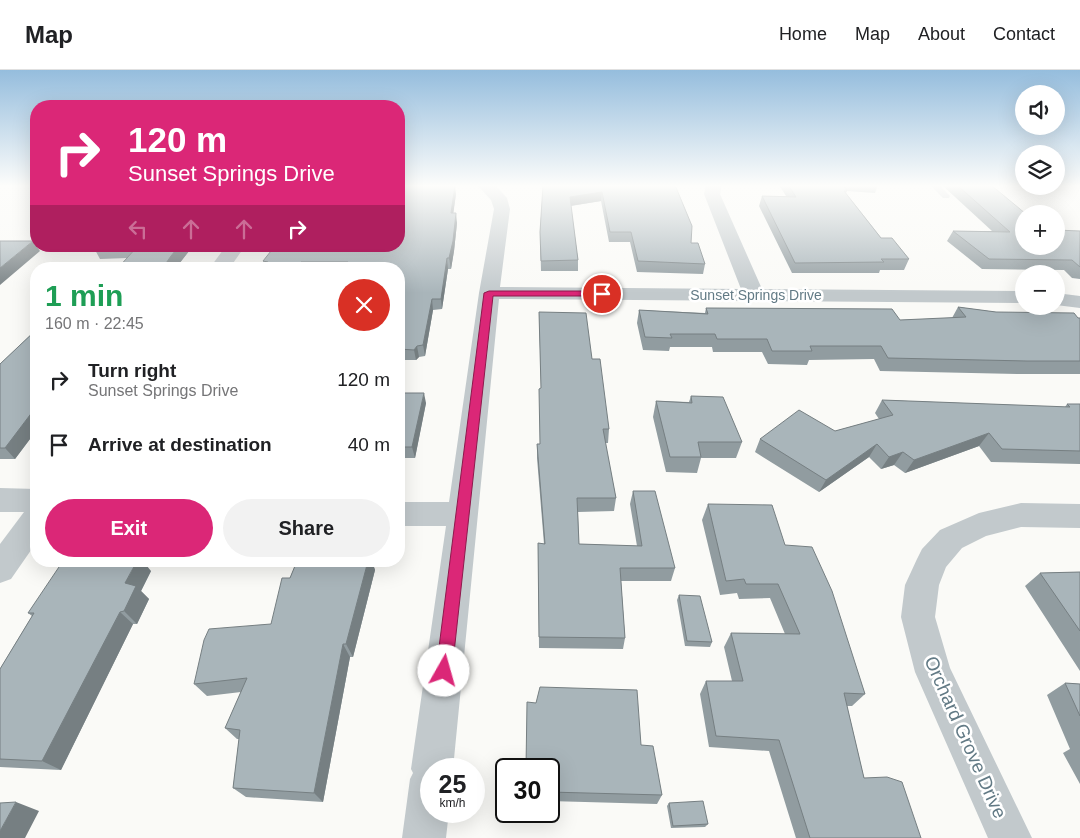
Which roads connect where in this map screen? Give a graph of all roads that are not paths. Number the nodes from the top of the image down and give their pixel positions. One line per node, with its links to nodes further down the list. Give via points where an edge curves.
1 (500, 221): 3 (street)
2 (723, 221): 4 (street)
3 (489, 293): 4 (street, Sunset Springs Drive); 11 (street)
4 (754, 295): 5 (street, Sunset Springs Drive)
5 (1015, 297)
6 (1065, 300): 7 (street)
7 (1080, 302)
8 (0, 500): 9 (street)
9 (30, 500)
10 (405, 514): 11 (street)
11 (462, 514): 15 (street)
12 (1080, 516): 18 (street, Orchard Grove Drive, via 1021,515 979,525 951,539 933,559 922,585 918,617 933,672)
13 (30, 527): 14 (street)
14 (0, 569)
15 (433, 758)
16 (426, 823): 17 (street)
17 (424, 838)
18 (1010, 838)

